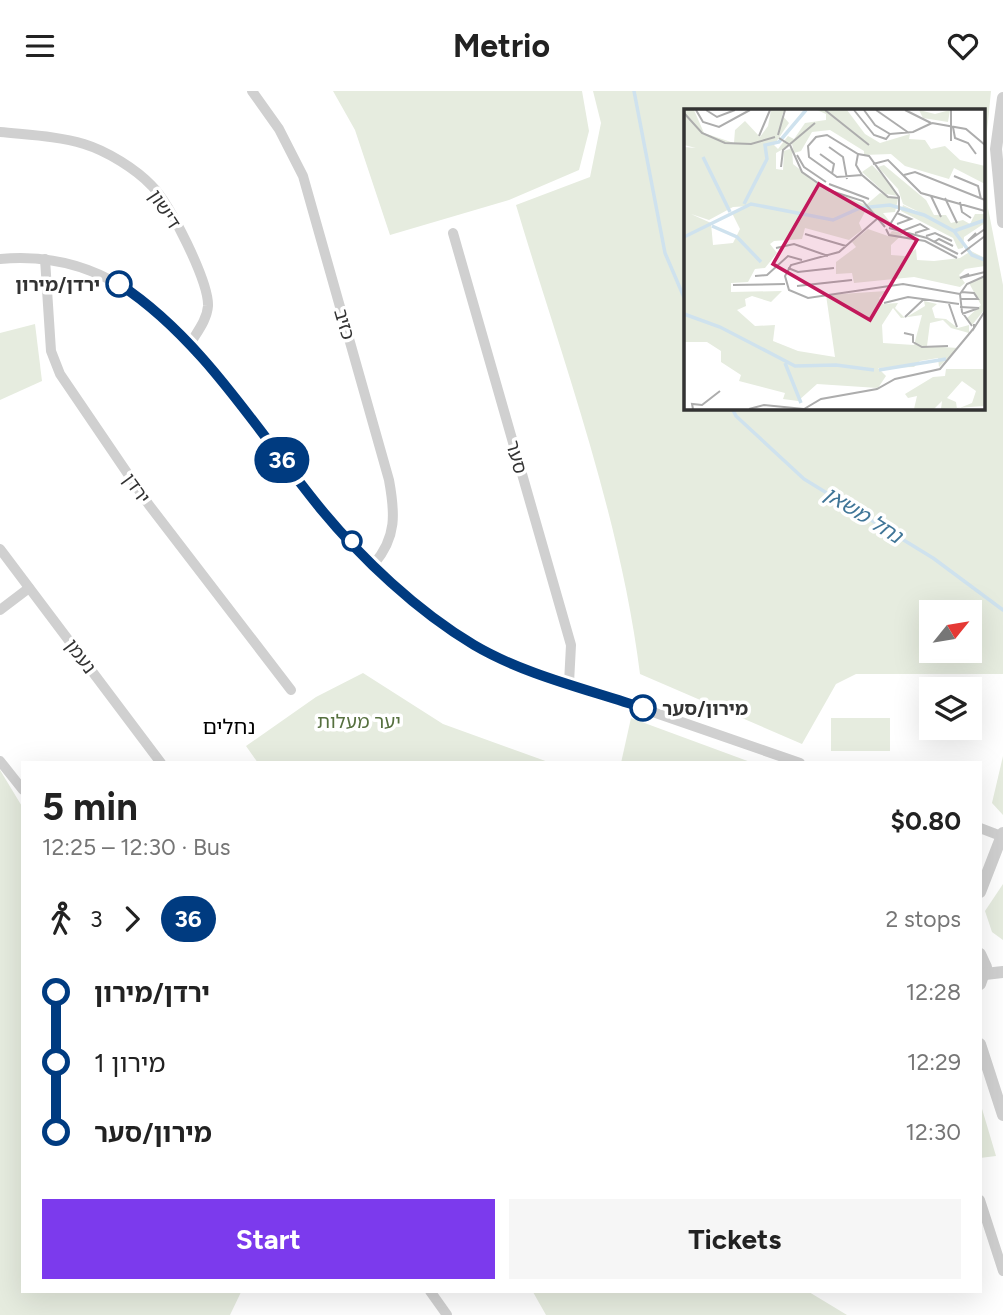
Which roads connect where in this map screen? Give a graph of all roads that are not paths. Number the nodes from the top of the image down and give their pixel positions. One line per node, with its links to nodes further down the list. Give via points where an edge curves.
1 (252, 91): 10 (street, כזיב, via 279,129 303,176 389,480 395,512 393,535)
2 (1003, 98): 4 (street, via 996,149)
3 (0, 132): 8 (street, דישון, via 86,145 120,162 153,187 180,230 207,289 208,308)
4 (1003, 222)
5 (453, 233): 13 (street, סער, via 571,645)
6 (0, 259): 7 (street)
7 (45, 259): 8 (street, via 89,269 119,284 147,302); 14 (street, ירדן, via 51,351 60,374 149,505)
8 (190, 344): 10 (street, via 323,511)
9 (0, 549): 11 (street, נעמן)
10 (374, 564): 13 (street, via 433,617 475,646)
11 (29, 588): 12 (street); 16 (street, נעמן)
12 (0, 610)
13 (569, 683): 17 (street)
14 (291, 690)
15 (0, 761): 18 (street)
16 (159, 761)
17 (794, 761)
18 (21, 787)
19 (982, 829): 20 (street)
20 (1002, 835): 21 (street)
21 (982, 887)
22 (982, 958): 24 (street)
23 (1003, 972): 24 (street)
24 (983, 979)
25 (982, 1050): 26 (street)
26 (1003, 1115)
27 (982, 1206): 28 (street)
28 (1003, 1271)
29 (431, 1293): 30 (street)
30 (447, 1315)

